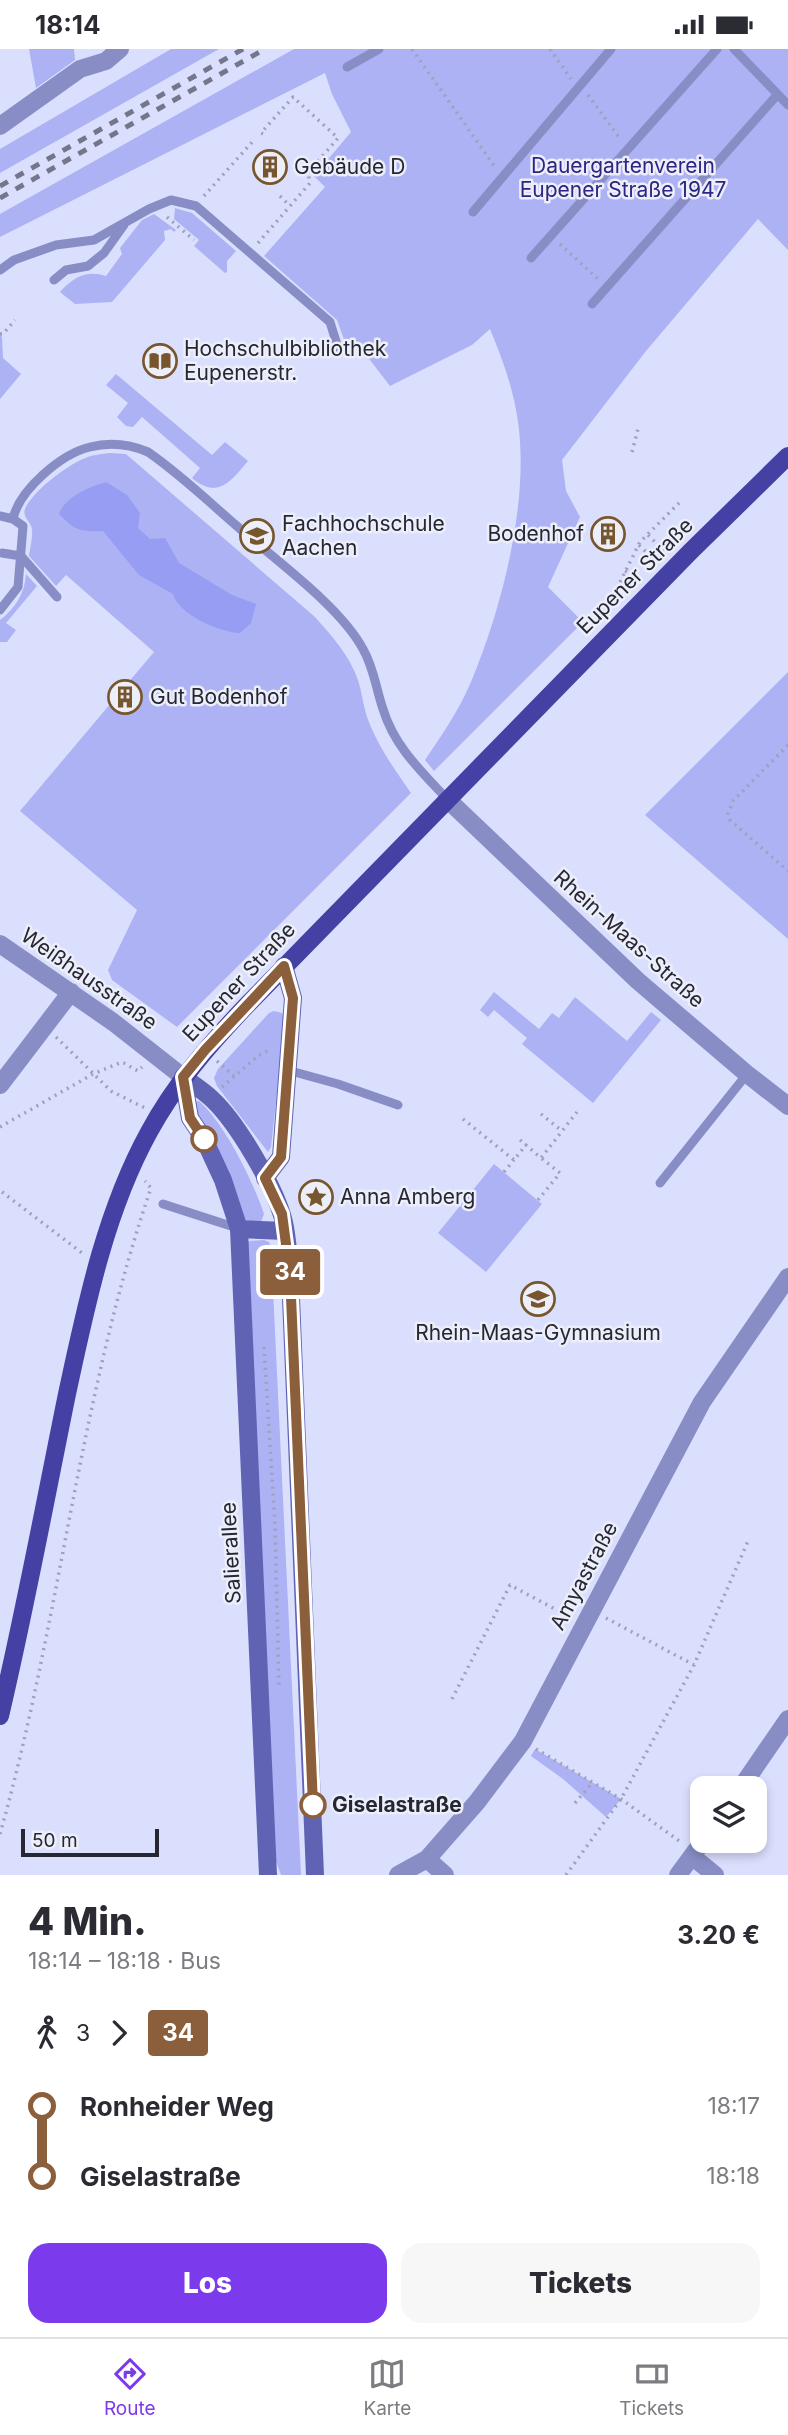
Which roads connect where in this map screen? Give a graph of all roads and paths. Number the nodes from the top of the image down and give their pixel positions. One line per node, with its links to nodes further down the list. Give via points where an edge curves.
1 (120, 49): 12 (street, via 106,61 80,69)
2 (379, 49): 8 (lane)
3 (412, 49): 16 (path)
4 (550, 49): 9 (path)
5 (611, 49): 9 (lane)
6 (718, 49): 15 (lane)
7 (734, 49): 10 (lane)
8 (347, 67)
9 (579, 86): 15 (path); 16 (lane)
10 (778, 95): 11 (lane); 29 (lane)
11 (788, 105)
12 (0, 126)
13 (263, 134): 19 (path, via 293,97 338,138 308,173 310,183)
14 (254, 140): 18 (path)
15 (628, 149): 23 (lane)
16 (502, 177): 21 (lane)
17 (279, 196): 19 (path)
18 (196, 206): 20 (lane, via 171,200); 25 (lane)
19 (290, 206): 25 (path)
20 (155, 207): 22 (lane); 24 (path)
21 (473, 212)
22 (127, 221): 27 (lane, via 94,240 56,245); 28 (lane, via 104,253 88,266 66,270)
23 (550, 236): 26 (lane); 29 (path)
24 (194, 240)
25 (250, 253): 33 (lane, via 330,322)
26 (531, 258)
27 (0, 270)
28 (54, 281)
29 (607, 287): 30 (lane)
30 (592, 304)
31 (15, 320): 32 (path)
32 (0, 334)
33 (339, 351)
34 (638, 429): 35 (path)
35 (632, 452)
36 (788, 456): 44 (main road, Eupener Straße)
37 (681, 501): 40 (path)
38 (0, 516): 39 (lane)
39 (13, 519): 43 (lane, via 23,526); 51 (lane, via 15,508 43,476 88,447 119,444 158,459 347,625 374,672 398,742)
40 (648, 535): 41 (path); 44 (path)
41 (639, 545): 44 (path); 45 (path)
42 (2, 553): 43 (lane)
43 (20, 556): 48 (lane); 49 (lane, via 18,587)
44 (673, 570): 51 (main road, Eupener Straße)
45 (625, 571): 46 (path); 47 (path)
46 (634, 576)
47 (620, 582)
48 (57, 597)
49 (0, 610)
50 (788, 745): 52 (path, via 733,801 728,814)
51 (447, 799): 54 (main road, Eupener Straße); 60 (street, Rhein-Maas-Straße, via 638,981)
52 (788, 871)
53 (0, 944): 55 (street, Weißhausstraße)
54 (284, 966): 57 (street, via 293,998); 62 (main road, Eupener Straße)
55 (71, 992): 56 (street); 58 (street, Weißhausstraße)
56 (46, 1027): 61 (path); 63 (street)
57 (290, 1038): 59 (street); 64 (path, via 258,1056)
58 (155, 1054): 61 (path, via 138,1071 122,1062); 62 (street, Weißhausstraße)
59 (287, 1070): 65 (lane); 79 (street, via 281,1157)
60 (747, 1074): 66 (street, Rhein-Maas-Straße); 80 (lane)
61 (93, 1075): 69 (path, via 111,1091); 71 (path)
62 (183, 1077): 64 (street); 69 (main road, Eupener Straße); 84 (street, Salierallee, via 190,1118 223,1180)
63 (0, 1085)
64 (211, 1098): 79 (street, via 239,1133)
65 (398, 1105)
66 (788, 1106)
67 (578, 1112): 72 (path)
68 (541, 1114): 72 (path)
69 (158, 1117): 77 (main road, Eupener Straße)
70 (463, 1119): 76 (path)
71 (0, 1127)
72 (562, 1131): 75 (path)
73 (520, 1140): 74 (path)
74 (526, 1145): 75 (path); 76 (path)
75 (541, 1158): 82 (path, via 560,1173)
76 (514, 1160): 78 (path)
77 (134, 1165): 86 (main road, Eupener Straße); 99 (path, via 151,1188 106,1350)
78 (504, 1173)
79 (265, 1178): 85 (street)
80 (660, 1182)
81 (2, 1192): 86 (path)
82 (538, 1201)
83 (163, 1204): 84 (lane)
84 (239, 1229): 85 (street); 104 (street, Salierallee)
85 (285, 1231): 105 (street)
86 (98, 1264): 92 (main road, Eupener Straße)
87 (788, 1277): 89 (street, Amyastraße, via 702,1402)
88 (748, 1541): 90 (path)
89 (588, 1618): 90 (path); 91 (path, via 510,1585); 94 (street, Amyastraße)
90 (694, 1665): 97 (path)
91 (452, 1699)
92 (1, 1706)
93 (788, 1719): 95 (street)
94 (523, 1741): 96 (path); 103 (street, Amyastraße)
95 (749, 1776)
96 (593, 1782): 97 (path); 98 (path)
97 (621, 1800): 100 (path); 108 (path)
98 (575, 1803)
99 (0, 1834)
100 (690, 1845)
101 (695, 1853): 109 (street)
102 (699, 1853): 110 (street)
103 (427, 1859): 106 (street, Amyastraße); 107 (street)
104 (268, 1875)
105 (316, 1875)
106 (398, 1875)
107 (445, 1875)
108 (566, 1875)
109 (678, 1875)
110 (715, 1875)

